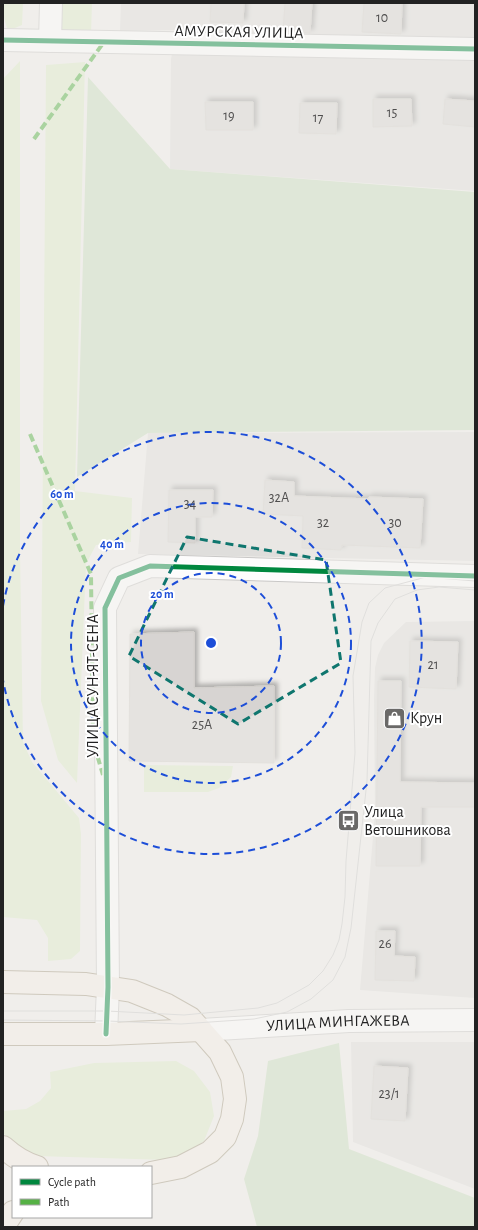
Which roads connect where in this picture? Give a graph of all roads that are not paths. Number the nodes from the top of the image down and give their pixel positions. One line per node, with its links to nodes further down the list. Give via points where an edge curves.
1 (51, 3): 3 (street)
2 (3, 40): 3 (street, АМУРСКАЯ УЛИЦА)
3 (50, 41): 4 (street, АМУРСКАЯ УЛИЦА)
4 (475, 50)
5 (475, 576): 7 (street, УЛИЦА СУН-ЯТ-СЕНА, via 150,566 118,578 105,608)
6 (3, 982): 7 (main road)
7 (108, 987): 9 (main road, via 132,991 167,1006 190,1018); 11 (street, УЛИЦА СУН-ЯТ-СЕНА)
8 (475, 1020): 9 (street, УЛИЦА МИНГАЖЕВА, via 349,1021)
9 (201, 1030): 11 (main road); 14 (main road, via 220,1052 232,1077 235,1099 232,1119 225,1136 210,1152 181,1167)
10 (3, 1034): 11 (main road)
11 (106, 1034)
12 (3, 1147): 13 (main road, via 15,1157)
13 (34, 1166)
14 (152, 1173)
15 (12, 1214): 16 (main road)
16 (3, 1227)

